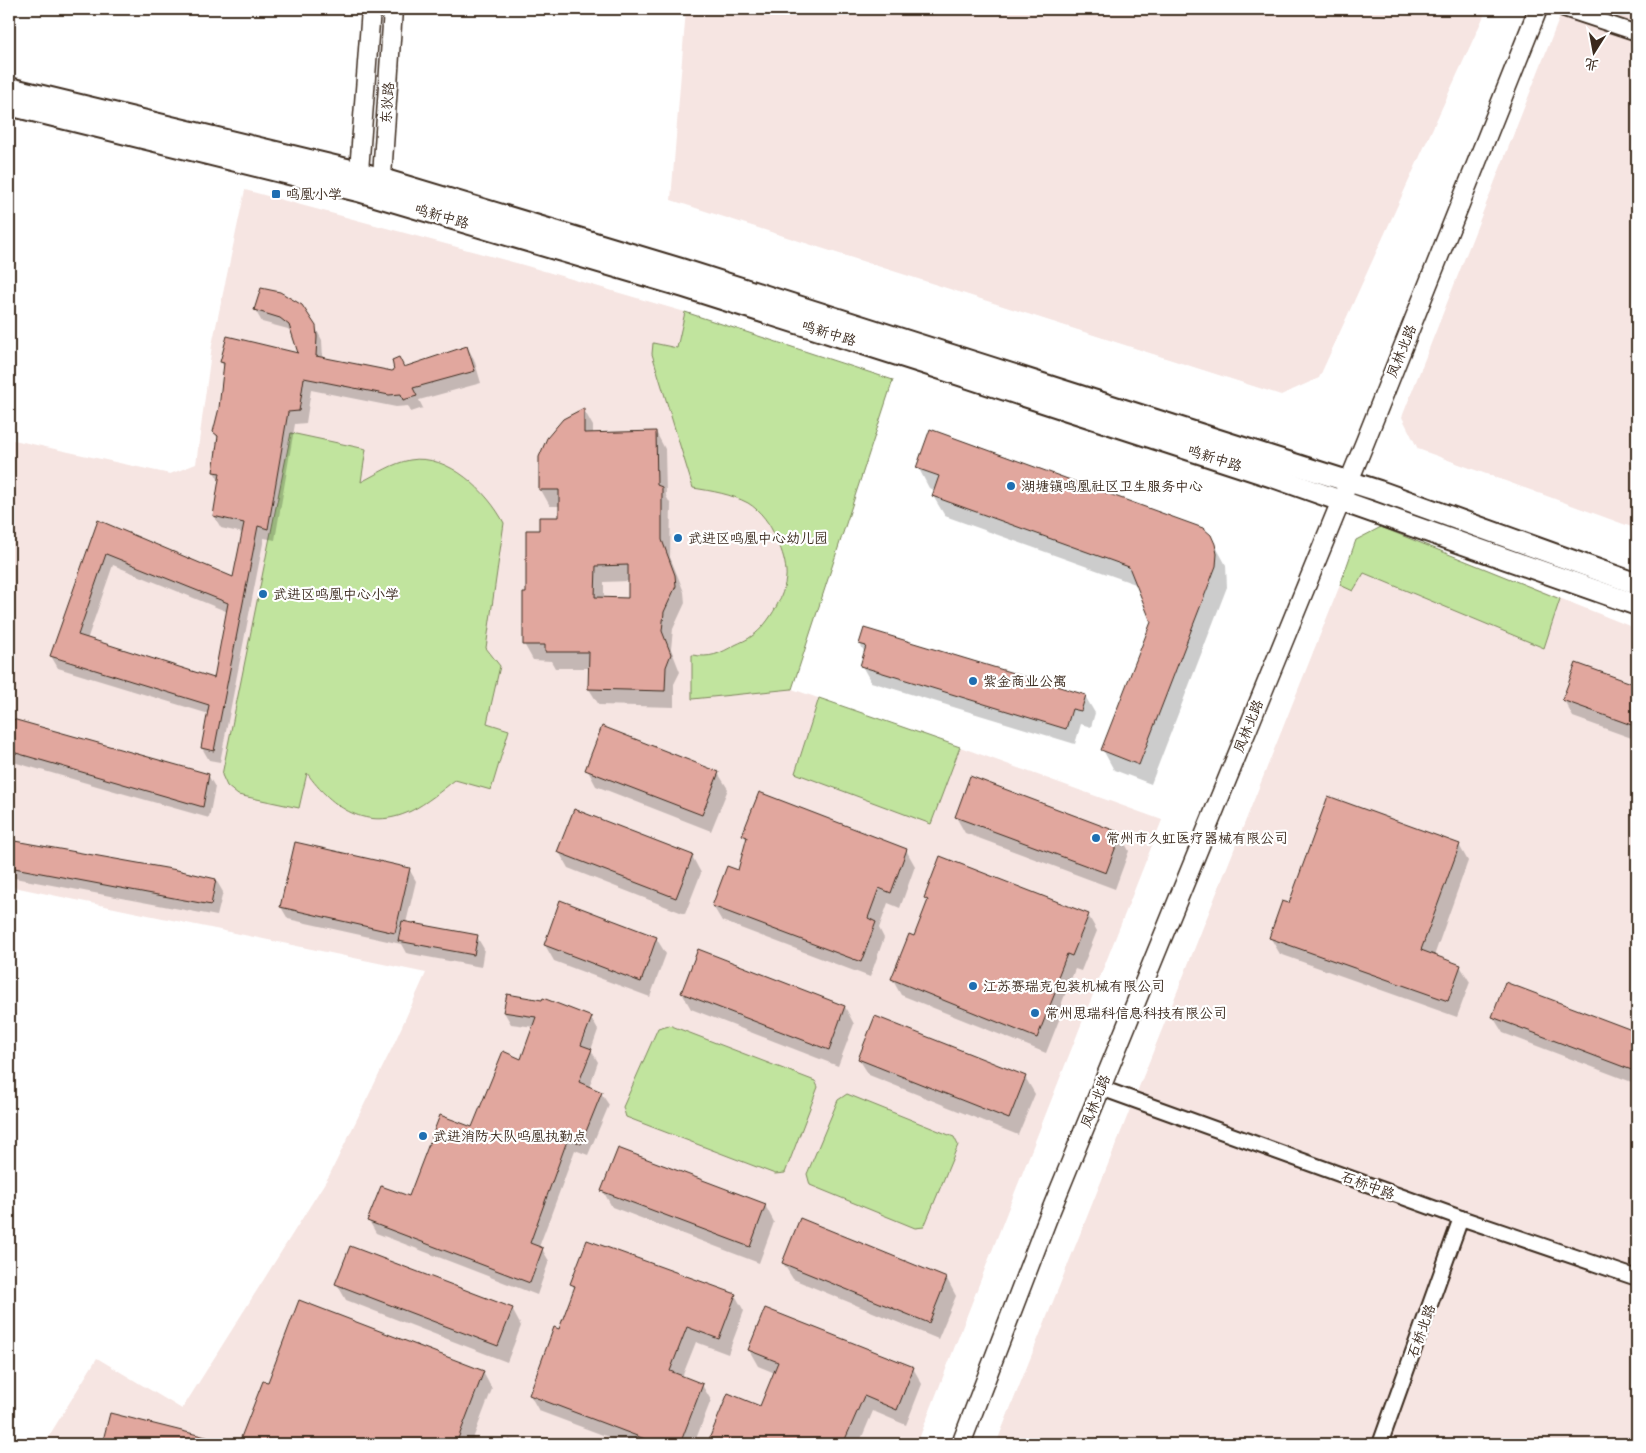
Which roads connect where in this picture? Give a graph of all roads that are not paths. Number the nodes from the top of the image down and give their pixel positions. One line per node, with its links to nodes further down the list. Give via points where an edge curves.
1 (371, 9): 8 (street, 东狄路)
2 (393, 9): 9 (street, 东狄路)
3 (1538, 9): 10 (street, 凤林北路)
4 (1564, 9): 5 (street)
5 (1637, 33)
6 (9, 88): 8 (main road, 鸣新中路)
7 (9, 105): 8 (main road, 鸣新中路)
8 (358, 181): 9 (main road, 鸣新中路)
9 (381, 188): 10 (main road, 鸣新中路, via 681,269); 11 (main road, 鸣新中路)
10 (1348, 482): 11 (street, 凤林北路); 12 (main road, 鸣新中路)
11 (1341, 501): 13 (main road, 鸣新中路); 14 (street, 凤林北路)
12 (1637, 584)
13 (1637, 605)
14 (1101, 1088): 15 (street, 石桥中路); 17 (street, 凤林北路)
15 (1461, 1218): 16 (street, 石桥中路); 18 (street, 石桥北路)
16 (1637, 1278)
17 (961, 1444)
18 (1380, 1444)

